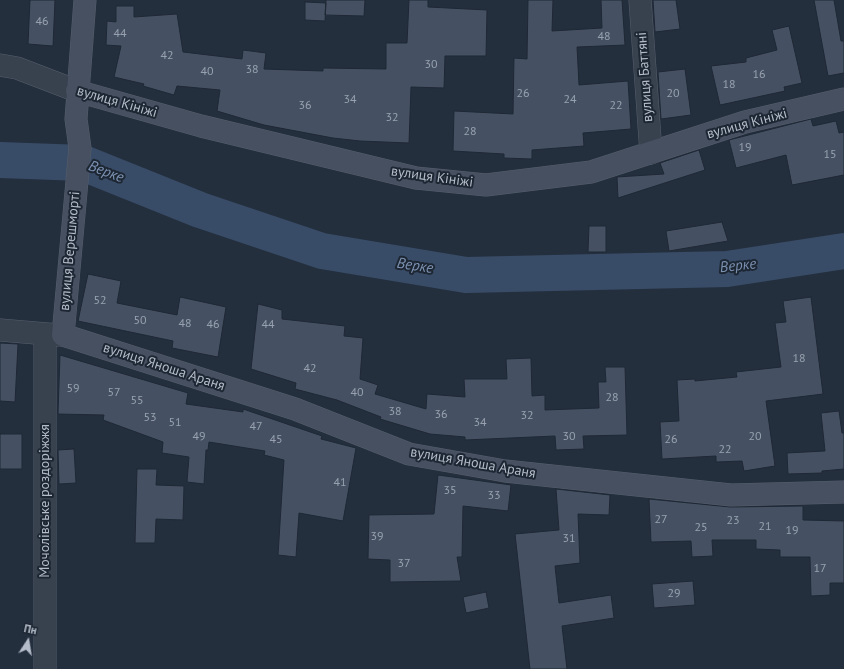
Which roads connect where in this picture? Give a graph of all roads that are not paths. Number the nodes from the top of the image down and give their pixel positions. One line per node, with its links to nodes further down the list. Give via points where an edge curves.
1 (85, 0): 4 (street, вулиця Верешморті)
2 (640, 0): 6 (street, вулиця Баттяні)
3 (0, 65): 4 (street, вулиця Кініжі, via 17,68)
4 (77, 91): 6 (street, вулиця Кініжі, via 201,126 416,178 486,185 591,172); 8 (street, вулиця Верешморті, via 76,120 80,148)
5 (844, 100): 6 (street, вулиця Кініжі, via 745,122)
6 (651, 153)
7 (0, 330): 8 (street, вулиця Яноша Араня)
8 (54, 334): 9 (street, вулиця Яноша Араня, via 295,409 409,454 505,471 732,495); 10 (street, Мочолівське роздоріжжя)
9 (844, 492)
10 (45, 669)

